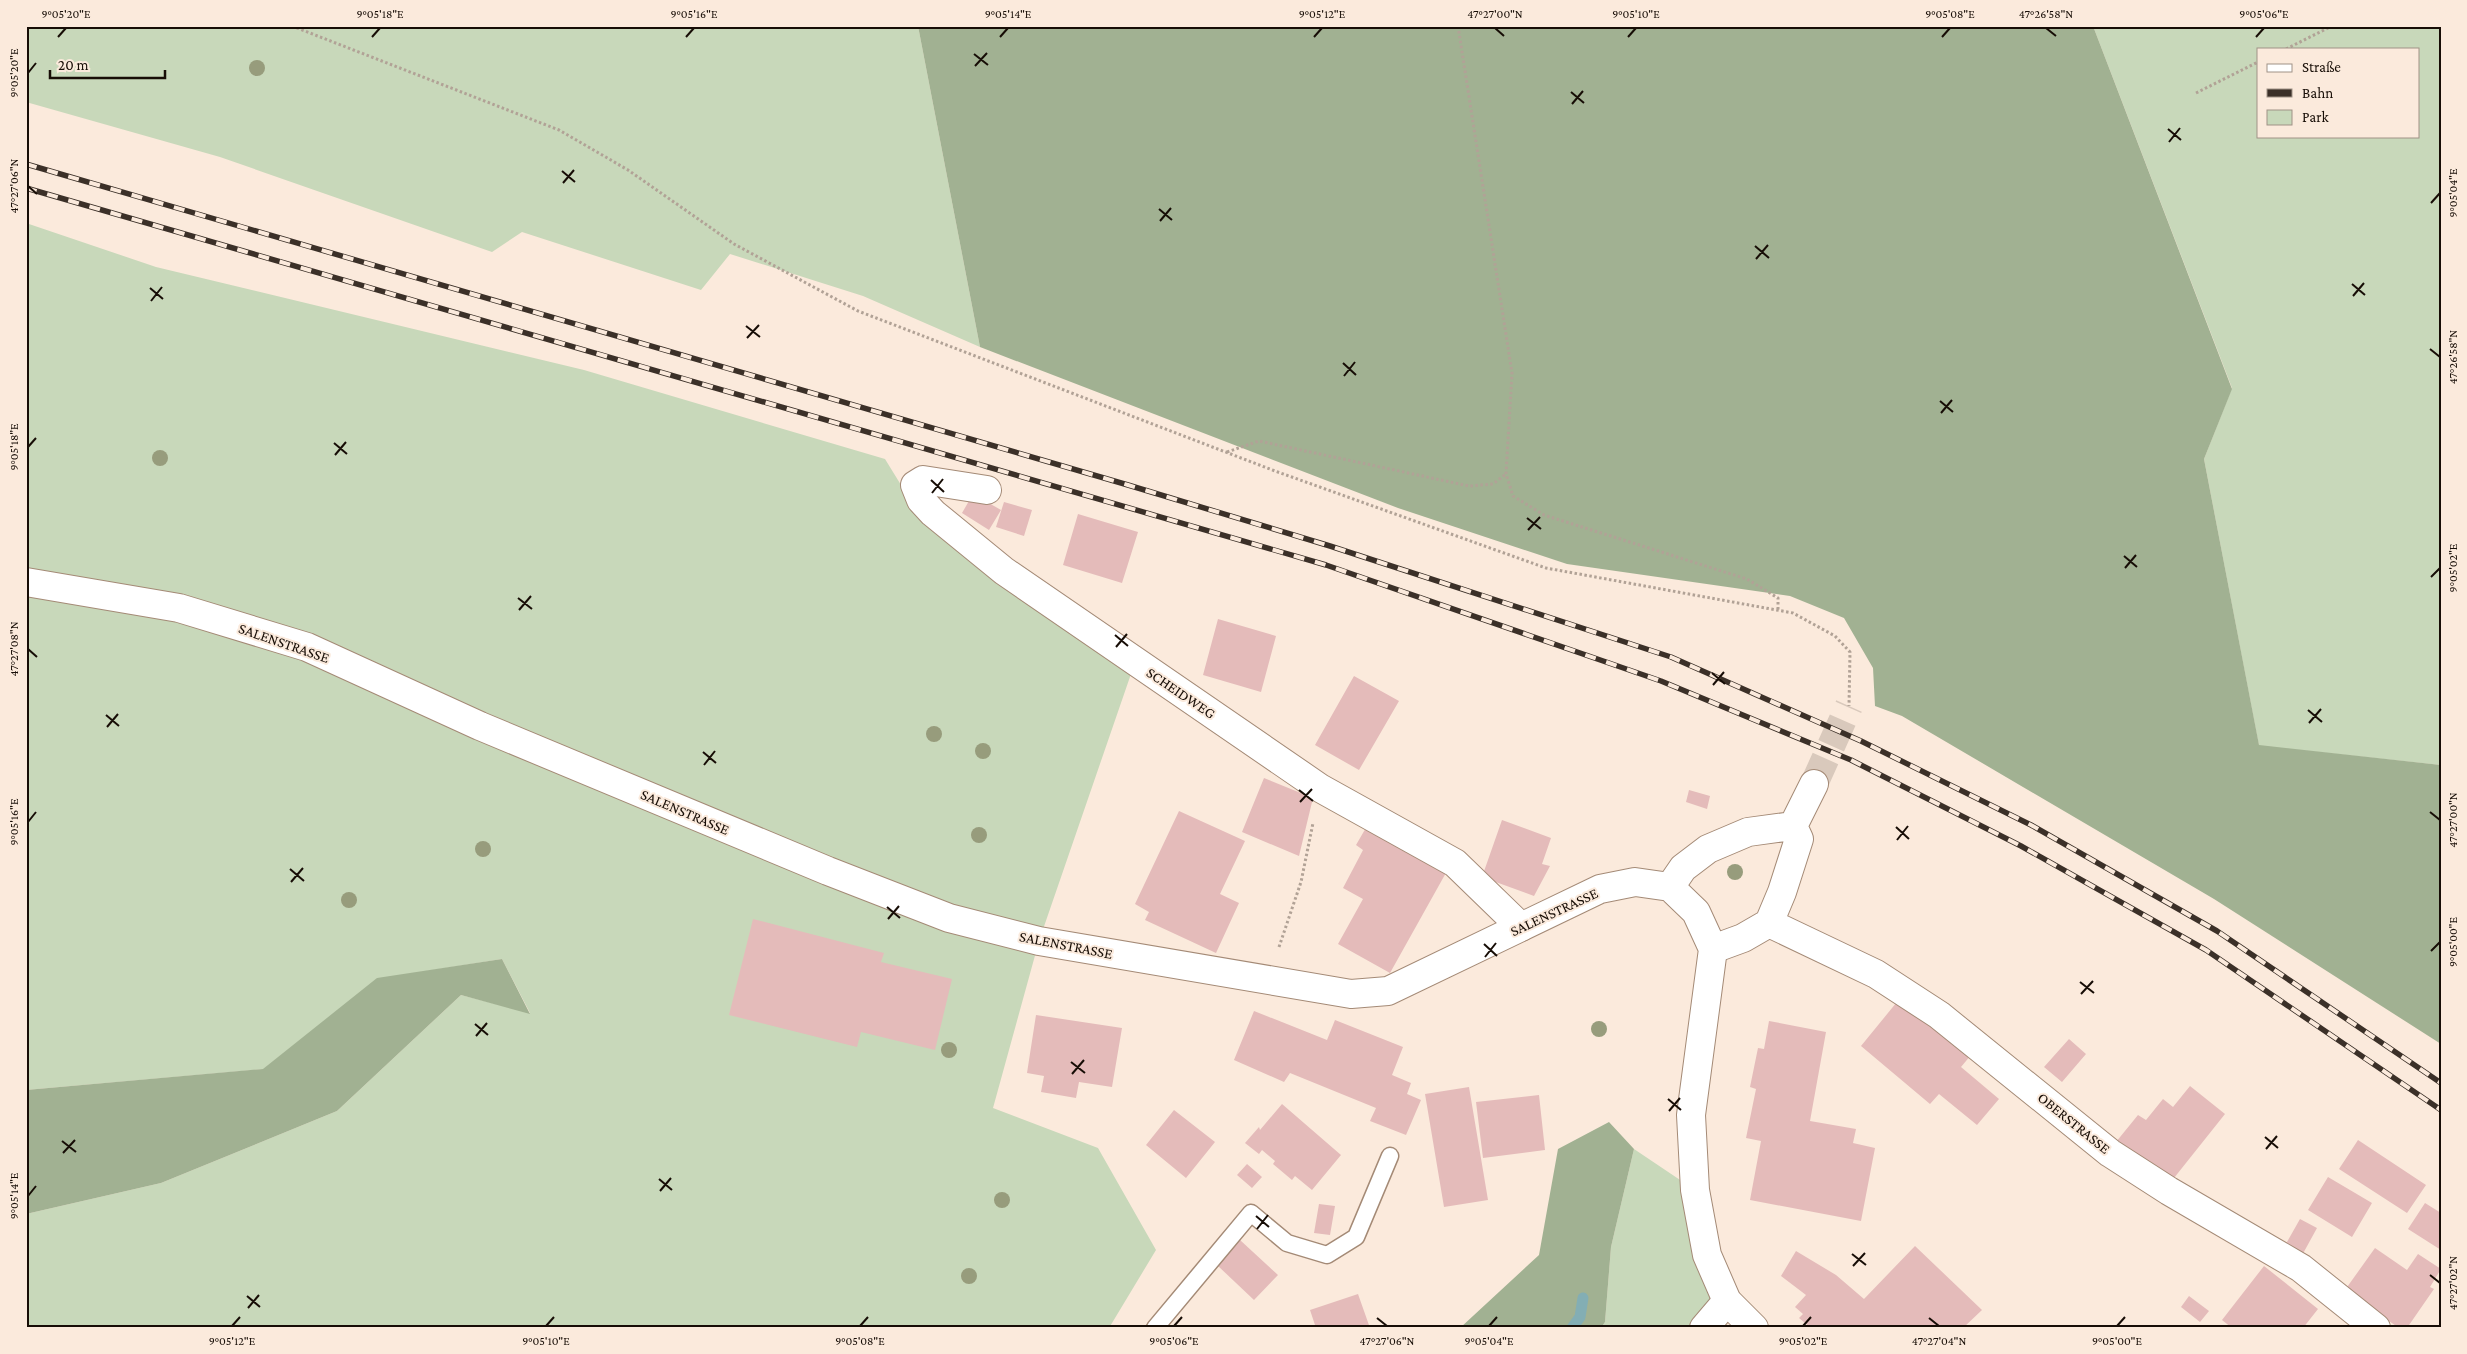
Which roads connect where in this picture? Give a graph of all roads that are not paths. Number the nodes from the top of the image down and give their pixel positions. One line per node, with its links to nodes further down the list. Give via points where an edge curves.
1 (987, 490): 7 (street, SCHEIDWEG, via 923,480 915,485 921,500 933,513 1004,571 1320,788 1455,862)
2 (26, 582): 7 (street, SALENSTRASSE, via 179,608 307,647 480,726 828,871 949,918 1039,941 1351,994 1388,991)
3 (1814, 784): 4 (street)
4 (1793, 826): 5 (street, via 1748,832 1708,849 1683,868); 6 (street, via 1799,839)
5 (1670, 887): 7 (street, SALENSTRASSE, via 1635,882 1600,889); 8 (street, via 1696,912)
6 (1770, 923): 8 (street); 11 (street, OBERSTRASSE, via 1876,974 1939,1015 2110,1153 2300,1268)
7 (1521, 927)
8 (1713, 949): 10 (street, via 1692,1115 1694,1171 1707,1255)
9 (1390, 1156): 12 (lane, via 1356,1237 1327,1255 1287,1243 1251,1213)
10 (1728, 1302): 13 (street); 14 (street)
11 (2372, 1326)
12 (1155, 1328)
13 (1704, 1328)
14 (1754, 1328)

